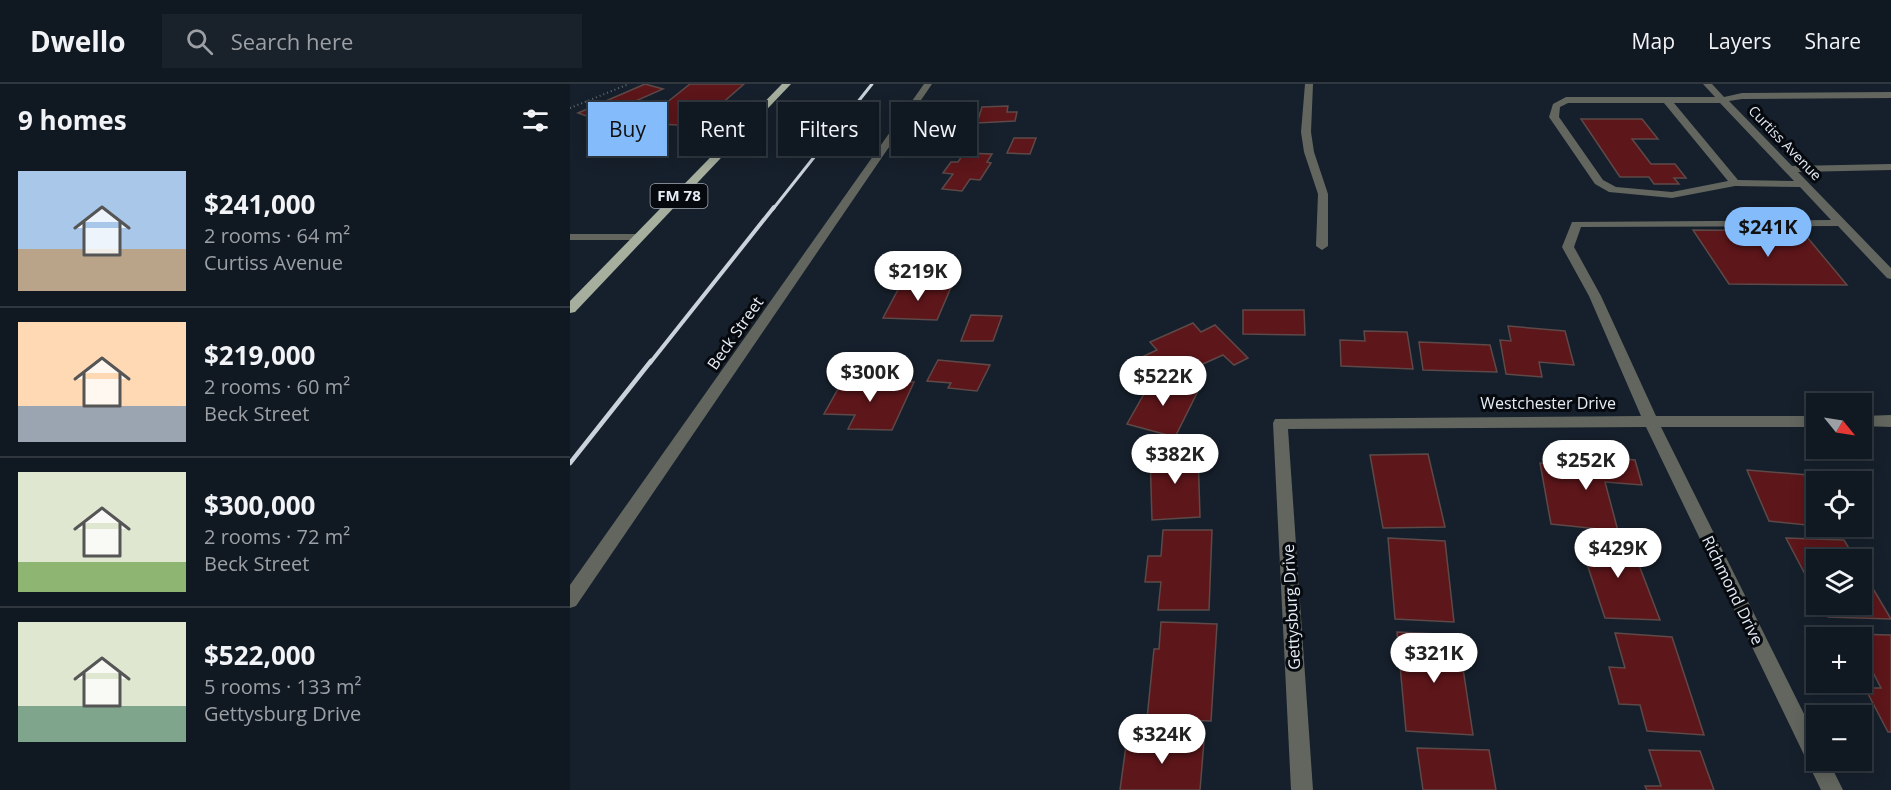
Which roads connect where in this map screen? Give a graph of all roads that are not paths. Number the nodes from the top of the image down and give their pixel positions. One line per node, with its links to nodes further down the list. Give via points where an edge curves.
1 (788, 84): 17 (main road, FM 78)
2 (928, 84): 26 (street, Beck Street)
3 (1309, 84): 18 (street, via 1306,132 1323,194)
4 (1707, 84): 10 (street, Curtiss Avenue)
5 (1761, 84): 7 (street)
6 (1869, 84): 8 (street)
7 (1769, 95): 8 (street); 10 (street)
8 (1887, 95)
9 (1667, 100): 10 (street); 13 (street); 13 (street, via 1566,99 1556,106 1554,117 1599,182 1613,190 1672,195)
10 (1722, 100): 12 (street, Curtiss Avenue)
11 (1891, 167): 12 (street)
12 (1788, 169): 14 (street, Curtiss Avenue)
13 (1735, 183): 14 (street)
14 (1803, 183): 15 (street, Curtiss Avenue)
15 (1841, 223): 19 (street, Curtiss Avenue); 21 (street, Richmond Drive, via 1576,224 1568,247 1595,296)
16 (570, 237): 17 (street)
17 (639, 237): 20 (main road, FM 78)
18 (1322, 246)
19 (1891, 275)
20 (570, 309)
21 (1650, 420): 22 (street, Westchester Drive); 25 (street, Westchester Drive); 27 (street, Richmond Drive)
22 (1806, 421)
23 (1872, 421): 24 (street)
24 (1891, 421)
25 (1280, 423): 29 (street, Gettysburg Drive)
26 (570, 600)
27 (1806, 738)
28 (1822, 771): 30 (street, Richmond Drive)
29 (1302, 790)
30 (1832, 790)

